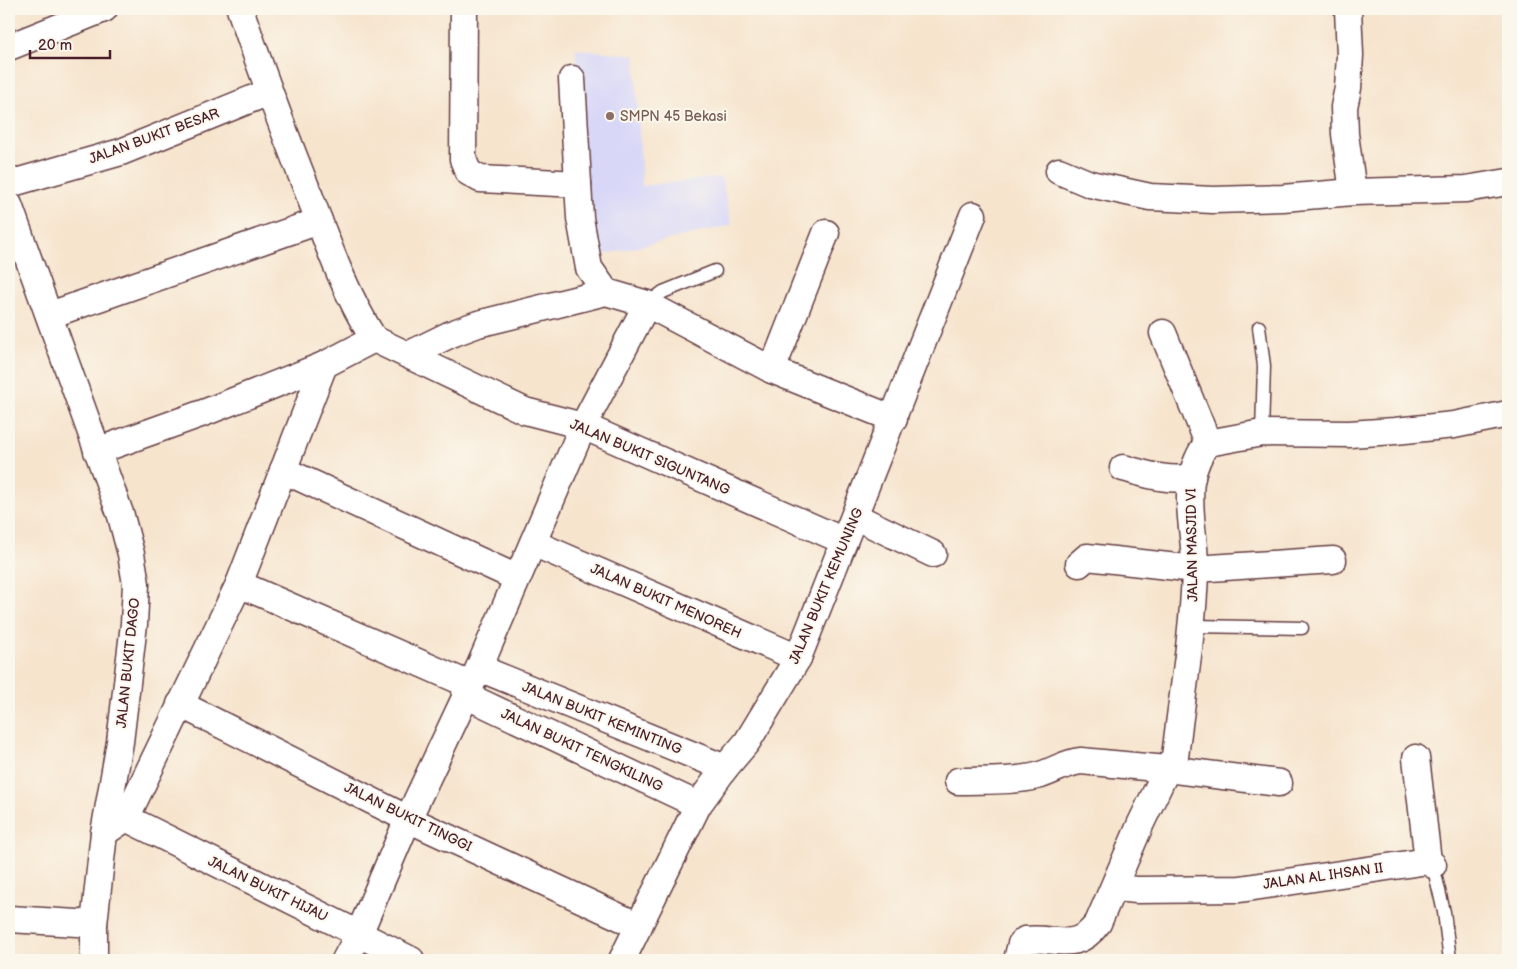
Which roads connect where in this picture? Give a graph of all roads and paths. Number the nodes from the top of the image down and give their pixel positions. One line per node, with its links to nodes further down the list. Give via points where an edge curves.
1 (240, 9): 7 (street)
2 (464, 9): 11 (street, via 463,159 468,172 480,179)
3 (1348, 9): 12 (street, via 1350,55 1344,107)
4 (94, 10): 5 (street)
5 (9, 47)
6 (572, 79): 11 (street)
7 (269, 92): 10 (street, JALAN BUKIT BESAR, via 121,152); 15 (street)
8 (1058, 171): 12 (street, via 1090,184 1150,197 1213,200)
9 (1508, 182): 12 (street, via 1466,189)
10 (9, 184)
11 (578, 184): 18 (street, via 589,268)
12 (1353, 192)
13 (973, 215): 28 (street, JALAN BUKIT KEMUNING)
14 (12, 220): 20 (street, JALAN BUKIT DAGO)
15 (319, 221): 20 (street); 23 (street, via 357,313)
16 (826, 233): 26 (street)
17 (715, 271): 19 (lane, via 663,292)
18 (606, 292): 19 (street); 24 (street, via 478,324)
19 (647, 304): 26 (street); 29 (street)
20 (50, 315): 32 (street, JALAN BUKIT DAGO)
21 (1260, 327): 30 (lane, via 1264,366)
22 (1163, 333): 31 (street)
23 (374, 339): 24 (street, JALAN BUKIT SIGUNTANG); 25 (street)
24 (408, 355): 29 (street, JALAN BUKIT SIGUNTANG, via 525,411)
25 (324, 365): 32 (street); 34 (street)
26 (772, 370): 28 (street)
27 (1508, 414): 30 (street, via 1454,425 1395,431)
28 (894, 419): 36 (street, JALAN BUKIT KEMUNING)
29 (583, 426): 37 (street, JALAN BUKIT SIGUNTANG); 38 (street)
30 (1262, 433): 31 (street)
31 (1208, 442): 35 (street, JALAN MASJID VI)
32 (97, 451): 58 (street, JALAN BUKIT DAGO, via 121,516 136,584 129,676)
33 (1123, 468): 35 (street, via 1170,479)
34 (284, 470): 43 (street); 44 (street)
35 (1192, 477): 42 (street, JALAN MASJID VI)
36 (856, 516): 37 (street, JALAN BUKIT KEMUNING); 39 (street)
37 (844, 541): 47 (street, JALAN BUKIT KEMUNING)
38 (533, 543): 43 (street); 47 (street, JALAN BUKIT MENOREH)
39 (933, 554)
40 (1333, 560): 42 (street)
41 (1079, 564): 42 (street, via 1087,557)
42 (1195, 569): 45 (street, JALAN MASJID VI)
43 (517, 578): 48 (street)
44 (239, 584): 48 (street, JALAN BUKIT TENGKILING); 49 (street)
45 (1192, 626): 46 (lane); 52 (street, JALAN MASJID VI, via 1175,757)
46 (1302, 628)
47 (798, 658): 51 (street, JALAN BUKIT KEMUNING, via 747,742)
48 (472, 683): 51 (street, JALAN BUKIT KEMINTING); 55 (street, JALAN BUKIT TENGKILING); 57 (street)
49 (180, 704): 56 (street); 57 (street, JALAN BUKIT TINGGI)
50 (1416, 758): 59 (street)
51 (725, 768): 55 (street, JALAN BUKIT KEMUNING)
52 (1167, 768): 53 (street, via 1081,761 1037,776); 54 (street); 60 (street, JALAN MASJID VI)
53 (958, 781)
54 (1279, 783)
55 (698, 805): 63 (street, JALAN BUKIT KEMUNING)
56 (126, 818): 58 (street); 64 (street, JALAN BUKIT HIJAU)
57 (408, 819): 63 (street, JALAN BUKIT TINGGI); 64 (street)
58 (104, 833): 62 (street, JALAN BUKIT DAGO)
59 (1430, 863): 60 (street, JALAN AL IHSAN II, via 1240,889); 70 (lane, via 1444,912)
60 (1114, 888): 69 (street, JALAN MASJID VI, via 1090,934 1067,942 1025,940)
61 (9, 919): 62 (street)
62 (94, 924): 65 (street, JALAN BUKIT DAGO)
63 (639, 926): 68 (street, JALAN BUKIT KEMUNING)
64 (358, 934): 66 (street); 67 (street, JALAN BUKIT HIJAU)
65 (94, 960)
66 (345, 960)
67 (411, 960)
68 (622, 960)
69 (1017, 960)
70 (1450, 960)

